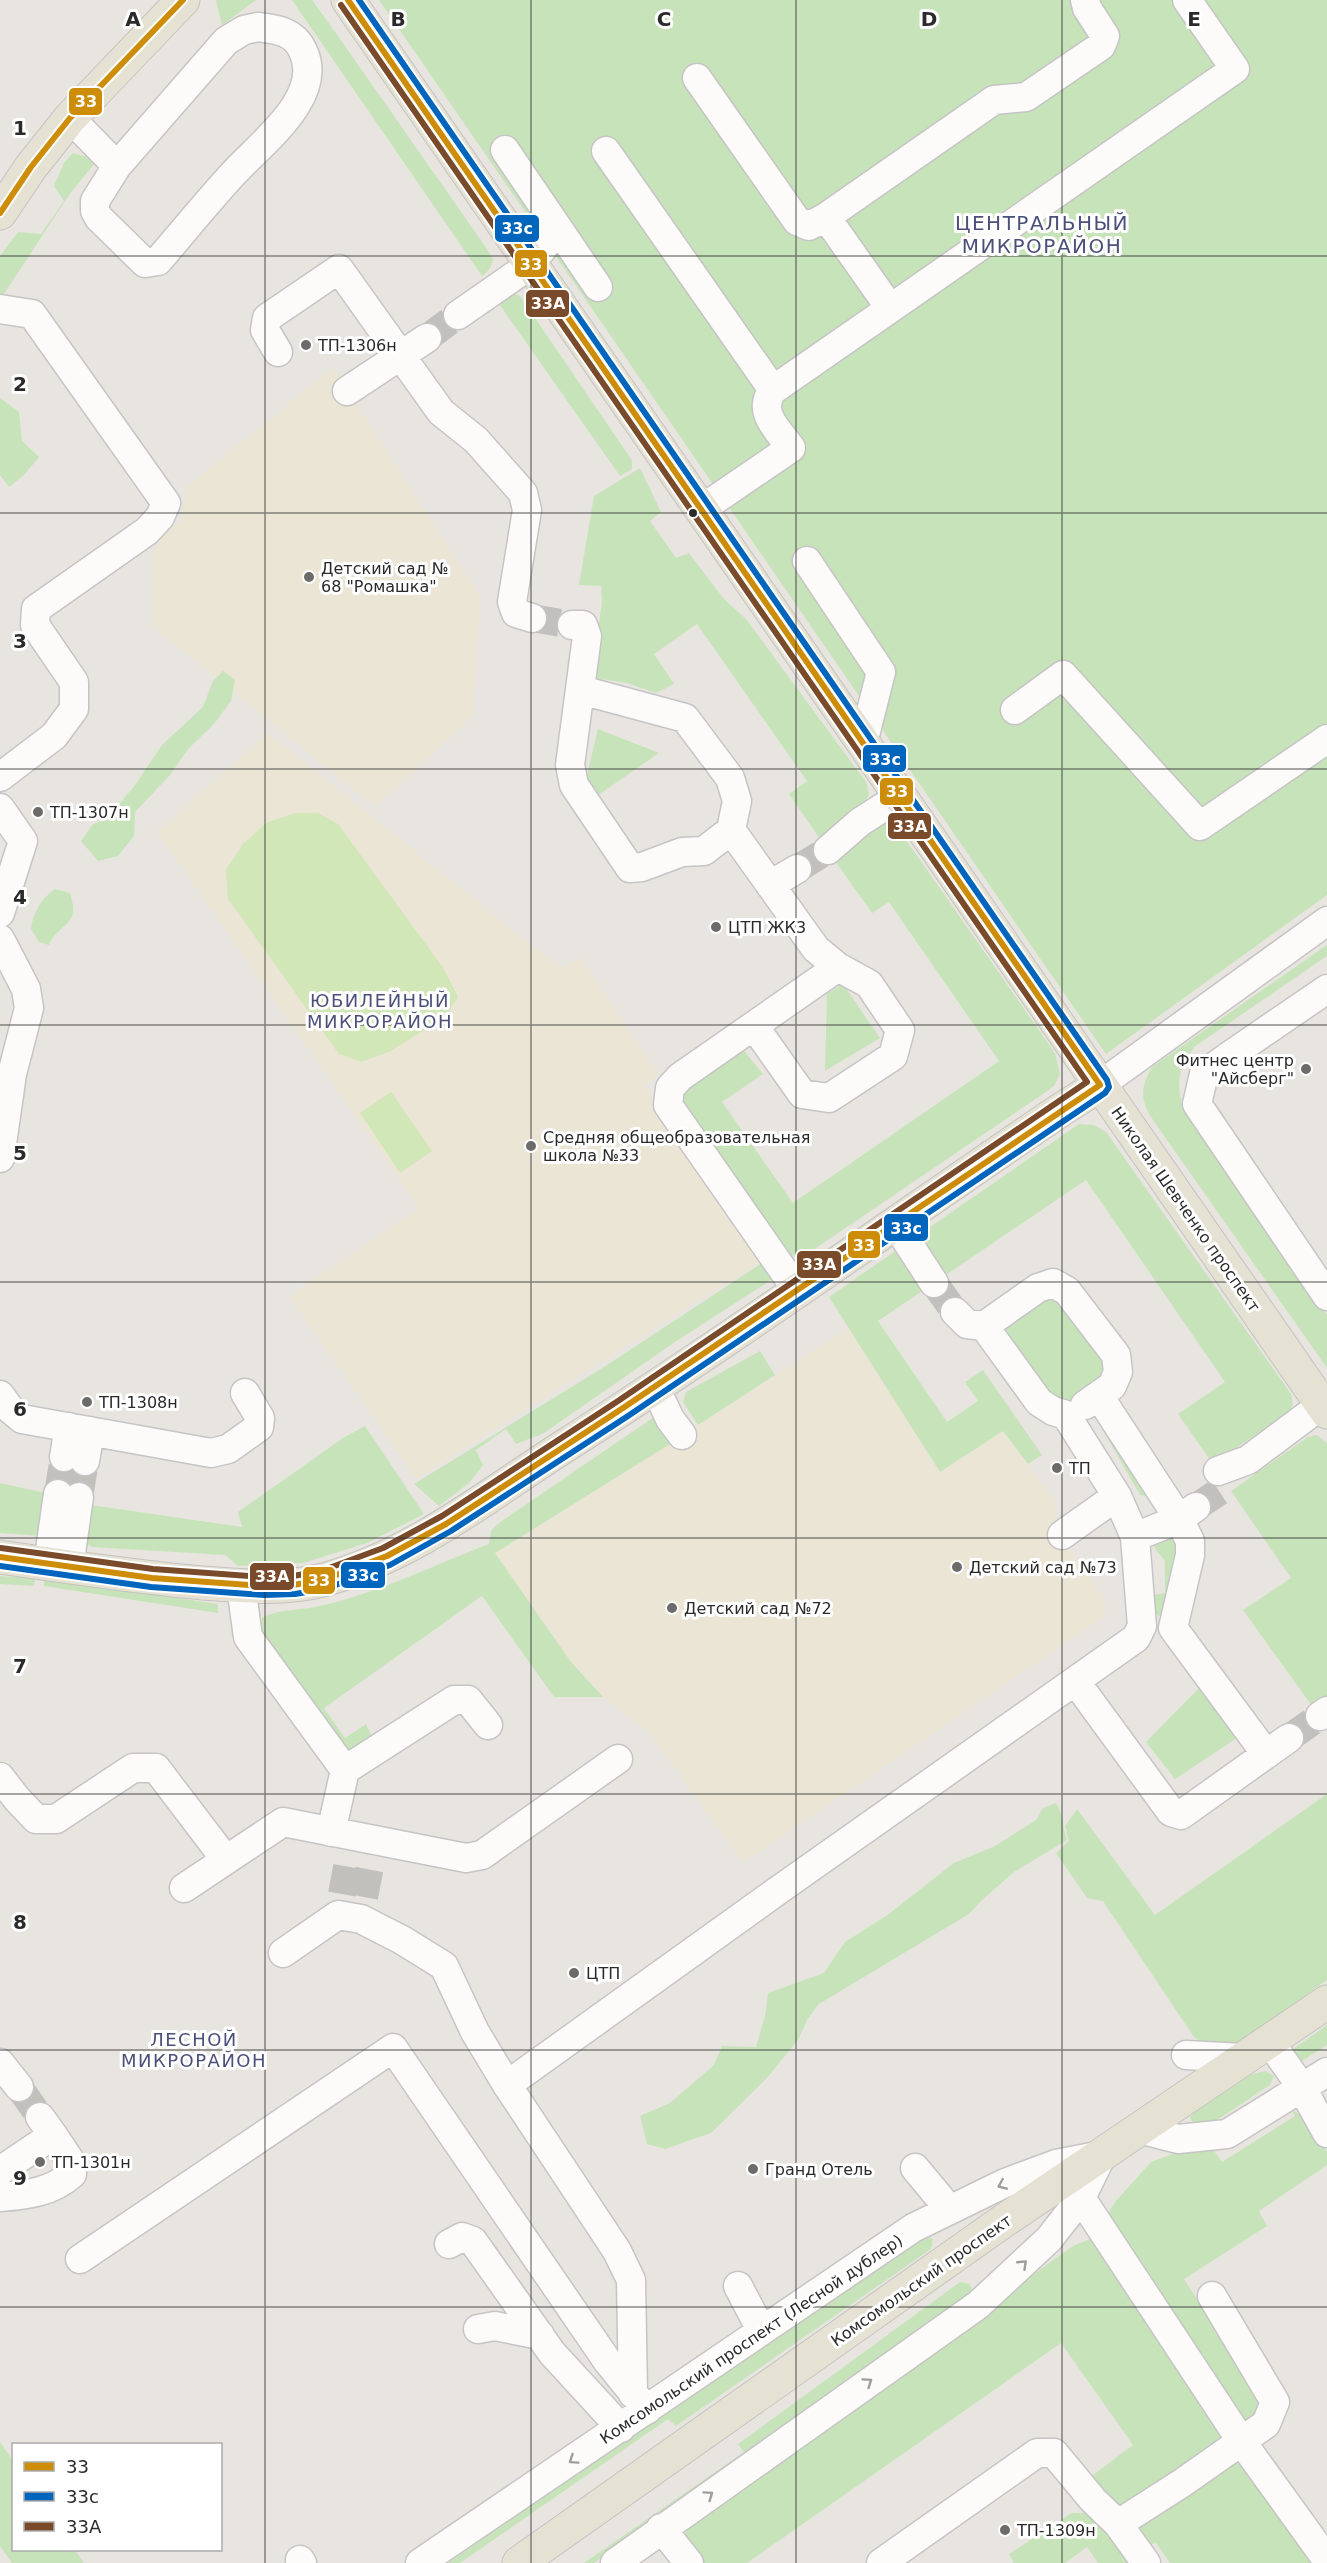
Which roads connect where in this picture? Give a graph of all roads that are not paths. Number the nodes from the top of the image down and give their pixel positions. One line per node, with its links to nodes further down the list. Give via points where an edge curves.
1 (183, 0): 6 (main road)
2 (348, 0): 13 (main road, Николая Шевченко проспект)
3 (1085, 0): 11 (street, via 1103,31 1101,46 1026,98 994,100)
4 (1187, 0): 15 (street, via 1235,69)
5 (697, 78): 11 (street, via 797,221 809,226)
6 (70, 118): 9 (street); 10 (main road)
7 (505, 150): 12 (street)
8 (606, 151): 21 (street)
9 (117, 166): 9 (street, via 234,35 264,28 283,31 299,41 307,58 306,84 299,102 158,261 145,263 95,212 95,201)
10 (0, 213)
11 (826, 217): 15 (street)
12 (558, 228): 13 (street); 14 (street)
13 (530, 265): 17 (street); 23 (main road, Николая Шевченко проспект)
14 (598, 287)
15 (890, 308): 21 (street)
16 (0, 309): 31 (street, via 32,314 175,505 147,531 36,609 35,626 74,682 74,709 54,736)
17 (458, 315)
18 (427, 338): 20 (street)
19 (278, 352): 20 (street, via 266,330 267,318 339,269)
20 (400, 357): 22 (street); 25 (street, via 441,412 476,440 523,493 527,510 512,602 516,613)
21 (773, 390): 23 (street, via 766,398 767,414 791,448)
22 (347, 391)
23 (700, 510): 30 (main road, Николая Шевченко проспект)
24 (807, 561): 30 (street, via 881,672)
25 (532, 618)
26 (572, 624): 27 (street, via 582,626 587,636)
27 (581, 690): 34 (street, via 685,718 730,778 737,801); 34 (street, via 570,765 574,785 630,868 682,852 704,851)
28 (1015, 710): 29 (street, via 1063,675 1200,826)
29 (1327, 739)
30 (863, 743): 32 (main road, Николая Шевченко проспект)
31 (0, 777)
32 (899, 797): 35 (street, via 860,822); 44 (main road, Николая Шевченко проспект)
33 (0, 808): 38 (street, via 23,841)
34 (731, 830): 37 (street)
35 (828, 850)
36 (797, 869): 37 (street)
37 (771, 885): 41 (street, via 816,950)
38 (0, 913)
39 (1327, 921): 44 (street)
40 (0, 939): 45 (street, via 26,989 29,1008 12,1074)
41 (838, 967): 43 (street); 43 (street, via 869,984 900,1030 893,1056 829,1098 802,1094)
42 (1327, 989): 49 (street, via 1235,1064 1204,1074 1197,1104)
43 (754, 1026): 48 (street, via 680,1077 670,1088 668,1105)
44 (1100, 1085): 46 (main road); 56 (main road, Николая Шевченко проспект)
45 (0, 1158)
46 (895, 1223): 47 (street); 48 (main road)
47 (934, 1283)
48 (797, 1290): 52 (main road)
49 (1327, 1296)
50 (955, 1312): 51 (street, via 967,1324)
51 (984, 1326): 55 (street, via 1038,1288 1053,1283 1067,1291 1116,1355 1118,1372 1112,1386); 57 (street, via 1039,1402)
52 (655, 1388): 59 (street); 69 (main road, via 441,1528 395,1552 322,1580 283,1586)
53 (245, 1393): 58 (street, via 260,1418 259,1427 228,1449 211,1453)
54 (0, 1395): 58 (street, via 22,1419)
55 (1099, 1396): 57 (street); 64 (street)
56 (1325, 1406): 61 (street)
57 (1066, 1415): 63 (street)
58 (79, 1429): 60 (street)
59 (682, 1435)
60 (74, 1459)
61 (1223, 1478)
62 (68, 1495): 68 (street)
63 (1117, 1496): 65 (street); 66 (street)
64 (1182, 1506): 66 (street); 71 (street, via 1190,1555)
65 (1062, 1535)
66 (1135, 1537): 70 (street)
67 (0, 1557): 68 (main road)
68 (58, 1566): 69 (main road)
69 (241, 1586): 77 (street, via 248,1637)
70 (1142, 1626): 71 (street); 72 (street, via 1136,1638)
71 (1173, 1628): 75 (street)
72 (1076, 1682): 75 (street, via 1171,1812 1181,1815); 89 (street)
73 (488, 1725): 77 (street, via 468,1700 454,1700)
74 (1289, 1738): 75 (street)
75 (1266, 1754)
76 (618, 1759): 79 (street, via 482,1855 466,1858)
77 (345, 1770): 79 (street)
78 (6, 1795): 80 (street, via 36,1819 56,1819 133,1768 156,1768)
79 (356, 1845): 80 (street, via 283,1822)
80 (226, 1860): 81 (street)
81 (184, 1888)
82 (283, 1953): 89 (street, via 351,1906 444,1966 475,2032)
83 (1327, 2002): 84 (main road, Комсомольский проспект)
84 (1270, 2042): 86 (main road, Комсомольский проспект); 91 (street)
85 (1186, 2055): 86 (street)
86 (1243, 2058): 92 (main road, Комсомольский проспект)
87 (0, 2063): 90 (street)
88 (1327, 2072): 91 (street)
89 (507, 2085): 107 (street, via 617,2251 631,2280)
90 (20, 2087)
91 (1302, 2088): 92 (street, via 1227,2134 1178,2139); 93 (street)
92 (1139, 2129): 94 (main road, Комсомольский проспект)
93 (1327, 2133)
94 (1102, 2155): 98 (street); 99 (street, Комсомольский проспект (Лесной дублер), one-way to 99, via 1057,2154); 114 (main road, Комсомольский проспект)
95 (915, 2168): 99 (street)
96 (0, 2171): 97 (street, via 47,2126 71,2162 72,2174 60,2185)
97 (0, 2197)
98 (1081, 2198): 109 (street); 111 (street, one-way to 98, via 978,2305 1049,2239)
99 (949, 2209): 105 (street, Комсомольский проспект (Лесной дублер), via 913,2228)
100 (449, 2244): 106 (street, via 462,2237 473,2241)
101 (80, 2259): 107 (street, via 393,2048)
102 (738, 2286): 105 (street)
103 (1212, 2296): 109 (street, via 1275,2402 1266,2424)
104 (478, 2329): 106 (street, via 495,2326)
105 (761, 2330): 107 (street, Комсомольский проспект (Лесной дублер))
106 (540, 2336): 108 (street)
107 (640, 2402): 108 (street, Комсомольский проспект (Лесной дублер))
108 (621, 2428): 113 (street, Комсомольский проспект (Лесной дублер), one-way to 113)
109 (1242, 2442): 110 (street); 112 (street)
110 (1118, 2524): 117 (street, via 1054,2453 1037,2453); 118 (street)
111 (661, 2528): 115 (street); 116 (street)
112 (1323, 2546)
113 (420, 2563)
114 (519, 2563)
115 (615, 2563)
116 (689, 2563)
117 (881, 2563)
118 (1146, 2563)

